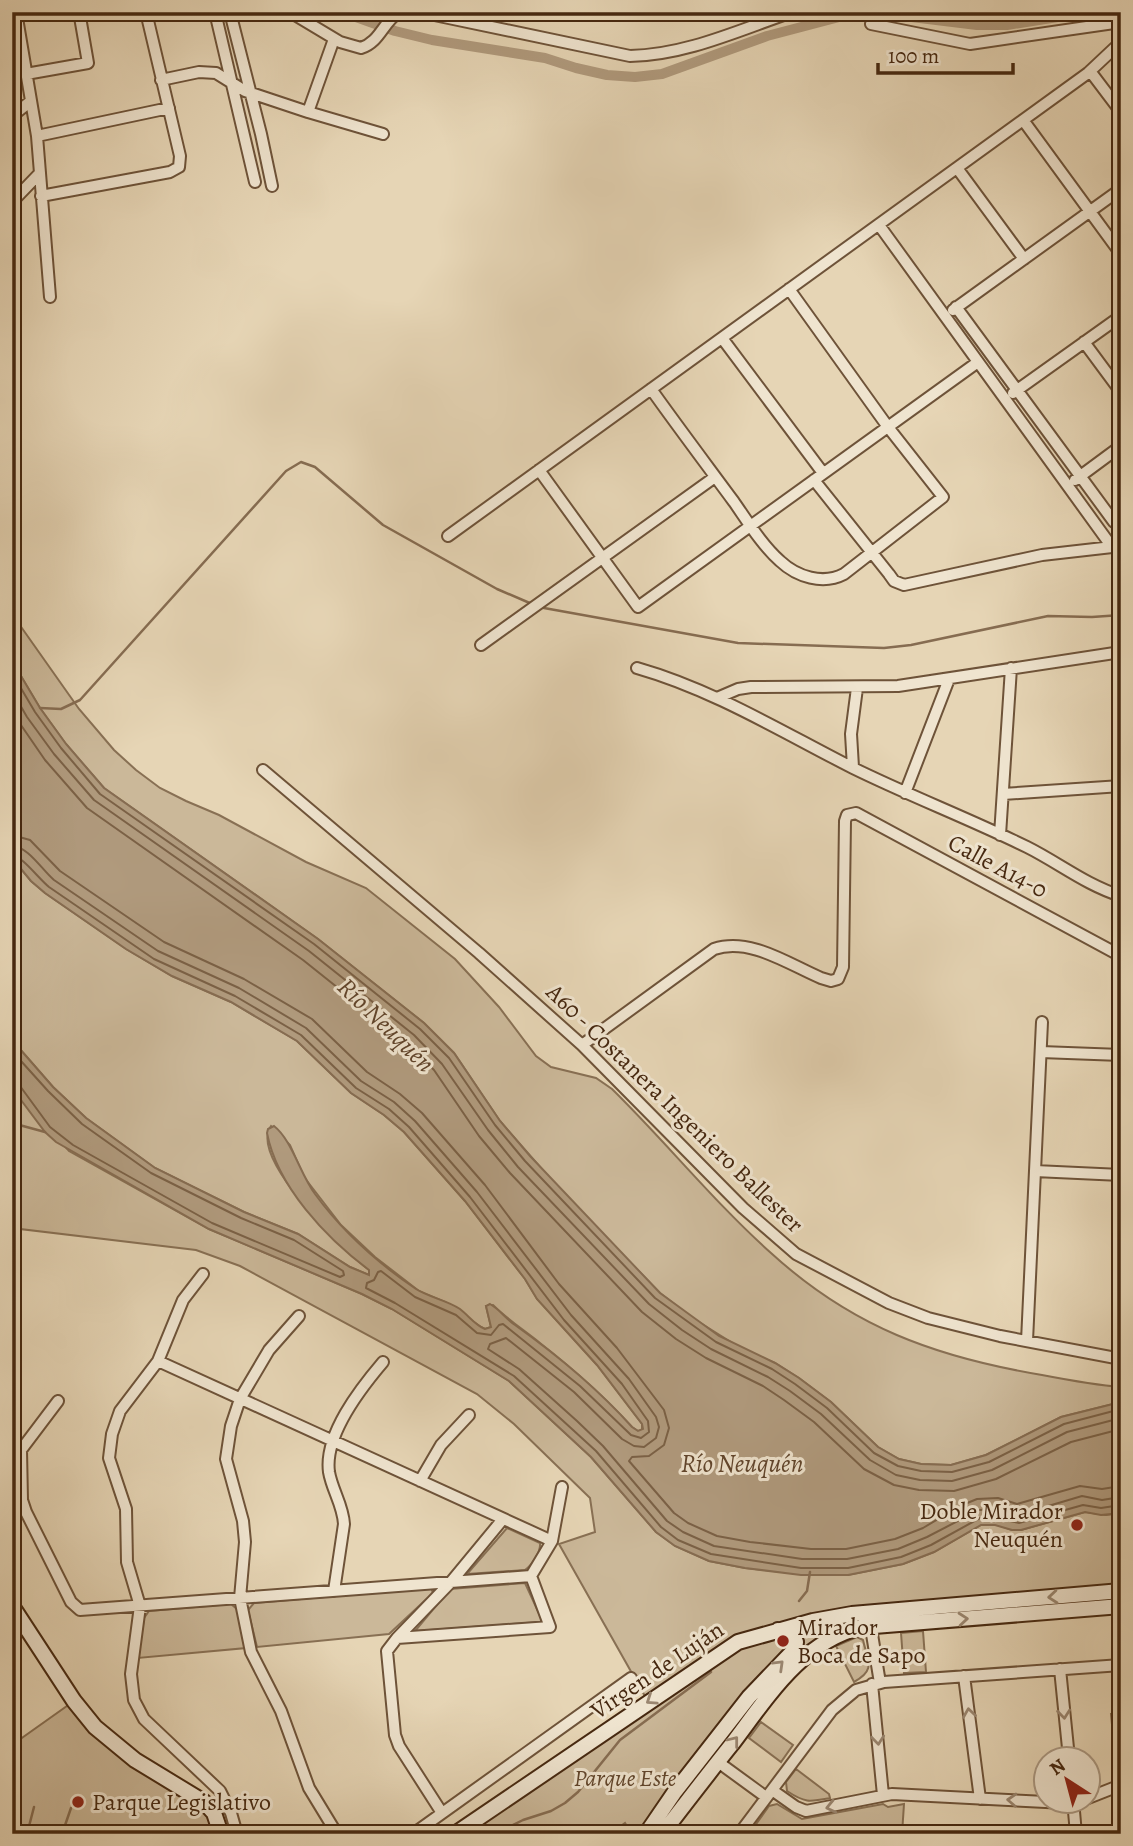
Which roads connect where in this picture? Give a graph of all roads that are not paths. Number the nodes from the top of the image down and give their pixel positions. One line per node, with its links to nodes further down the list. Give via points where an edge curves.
1 (81, 12): 16 (street, via 88,63)
2 (146, 12): 17 (street)
3 (215, 12): 18 (street)
4 (230, 12): 19 (street)
5 (290, 12): 13 (street)
6 (399, 12): 13 (street, via 371,44 361,48)
7 (420, 12): 9 (street)
8 (792, 12): 9 (street, via 646,56 611,54)
9 (458, 16)
10 (15, 18): 16 (street)
11 (1121, 22): 12 (street, via 970,44)
12 (871, 24)
13 (334, 39): 22 (street)
14 (1121, 42): 15 (street)
15 (1090, 71): 23 (street); 25 (street)
16 (26, 74): 20 (street)
17 (161, 80): 18 (street, via 199,72 216,73); 21 (street)
18 (230, 81): 19 (street); 30 (street)
19 (251, 93): 22 (street); 31 (street)
20 (31, 101): 24 (street); 27 (street)
21 (169, 108): 27 (street); 33 (street, via 179,167)
22 (308, 112): 26 (street)
23 (1121, 112)
24 (12, 117)
25 (1023, 120): 28 (street); 35 (street)
26 (383, 134)
27 (37, 136): 29 (street)
28 (957, 168): 36 (street); 38 (street)
29 (38, 175): 33 (street); 34 (street)
30 (255, 182)
31 (272, 186)
32 (1121, 189): 35 (street)
33 (41, 196): 40 (street)
34 (12, 202)
35 (1089, 212): 37 (street); 38 (street)
36 (879, 225): 39 (street); 42 (street)
37 (1121, 254)
38 (1024, 259): 41 (street)
39 (789, 289): 44 (street); 51 (street)
40 (50, 298)
41 (956, 307): 42 (street); 48 (street)
42 (945, 316): 46 (street)
43 (1121, 316): 45 (street)
44 (722, 338): 47 (street); 56 (street)
45 (1084, 342): 48 (street); 49 (street)
46 (978, 362): 50 (street); 51 (street)
47 (651, 389): 53 (street); 55 (street)
48 (1017, 390): 50 (street); 54 (street)
49 (1121, 392)
50 (1005, 399): 57 (street)
51 (888, 427): 56 (street); 62 (street, via 943,498)
52 (1121, 446): 54 (street)
53 (539, 470): 60 (street); 63 (street)
54 (1080, 476): 57 (street); 58 (street)
55 (715, 477): 59 (street); 63 (street)
56 (819, 477): 59 (street); 62 (street)
57 (1067, 485): 61 (street)
58 (1114, 523)
59 (751, 526): 62 (street, via 781,562 816,579 836,579); 63 (street, via 638,607)
60 (448, 536)
61 (1116, 547): 62 (street, via 1042,555 905,585 894,581)
62 (872, 552)
63 (603, 558): 64 (street)
64 (481, 645)
65 (1121, 652): 67 (street)
66 (636, 668): 70 (street)
67 (1011, 668): 68 (street); 75 (street)
68 (949, 678): 69 (street); 74 (street)
69 (857, 688): 70 (street, via 751,687); 71 (street, via 851,734)
70 (717, 698): 71 (street)
71 (853, 767): 74 (street)
72 (263, 770): 80 (street, A60 - Costanera Ingeniero Ballester)
73 (1121, 786): 75 (street)
74 (905, 793): 76 (street)
75 (1003, 794): 76 (street)
76 (1000, 835): 77 (street, via 1087,883)
77 (1121, 896)
78 (1121, 956): 80 (street, Calle A14-0, via 856,813 845,821 843,967 838,979 821,978 746,945 728,944 714,949)
79 (1042, 1022): 81 (street)
80 (582, 1045): 87 (street, A60 - Costanera Ingeniero Ballester, via 743,1208 796,1254 889,1303 963,1328)
81 (1041, 1052): 82 (street); 83 (street)
82 (1121, 1055)
83 (1035, 1171): 84 (street); 87 (street)
84 (1121, 1175)
85 (203, 1274): 89 (street, via 183,1300)
86 (299, 1316): 91 (street, via 269,1350)
87 (1027, 1341): 88 (street, A60 - Costanera Ingeniero Ballester)
88 (1121, 1359)
89 (158, 1361): 91 (street); 104 (street, via 120,1411 109,1447 125,1509 127,1562)
90 (383, 1362): 94 (street, via 360,1389)
91 (240, 1399): 94 (street); 103 (street, via 226,1459 243,1521)
92 (58, 1401): 104 (street, via 20,1450 26,1512 74,1606 80,1610)
93 (469, 1415): 95 (street, via 441,1445)
94 (332, 1441): 95 (street); 101 (street, via 329,1469 344,1514)
95 (420, 1481): 97 (street)
96 (562, 1487): 98 (street)
97 (503, 1518): 98 (street); 100 (street)
98 (552, 1541): 99 (street)
99 (531, 1576): 100 (street); 110 (street, via 550,1627)
100 (451, 1582): 101 (street); 110 (street)
101 (334, 1591): 103 (street)
102 (1121, 1591): 107 (street, Virgen de Luján, one-way to 107)
103 (240, 1598): 104 (street); 128 (street, via 251,1652 281,1711 316,1802)
104 (140, 1605): 127 (street, via 131,1674 134,1700 144,1720 220,1791)
105 (12, 1606): 108 (street)
106 (1121, 1606): 107 (street, Virgen de Luján, one-way to 106)
107 (870, 1619): 109 (street, Virgen de Luján, via 826,1618); 115 (street); 117 (street, one-way to 107, via 801,1660)
108 (17, 1624): 126 (street, via 95,1727 135,1760 201,1799 214,1813)
109 (776, 1630): 130 (street, Virgen de Luján, one-way to 130, via 732,1645); 131 (street, one-way to 109, via 749,1697 795,1649 793,1636)
110 (397, 1638): 124 (street, via 386,1657 395,1735 402,1754)
111 (1121, 1665): 112 (street)
112 (1060, 1669): 113 (street); 116 (street, one-way to 116)
113 (964, 1676): 115 (street); 122 (street, one-way to 113)
114 (631, 1678): 124 (street)
115 (876, 1684): 120 (street, via 853,1692 831,1710); 121 (street, one-way to 121)
116 (1068, 1744)
117 (718, 1762): 120 (street); 132 (street)
118 (1121, 1785): 119 (street)
119 (1102, 1792)
120 (769, 1793): 121 (street, one-way to 120, via 806,1811); 133 (street)
121 (883, 1796): 122 (street)
122 (980, 1799): 123 (street, one-way to 122)
123 (1032, 1800)
124 (442, 1813): 129 (street)
125 (1075, 1814): 134 (street)
126 (221, 1834)
127 (237, 1834)
128 (337, 1834)
129 (413, 1834)
130 (455, 1834)
131 (646, 1834)
132 (662, 1834)
133 (740, 1834)
134 (1076, 1834)

